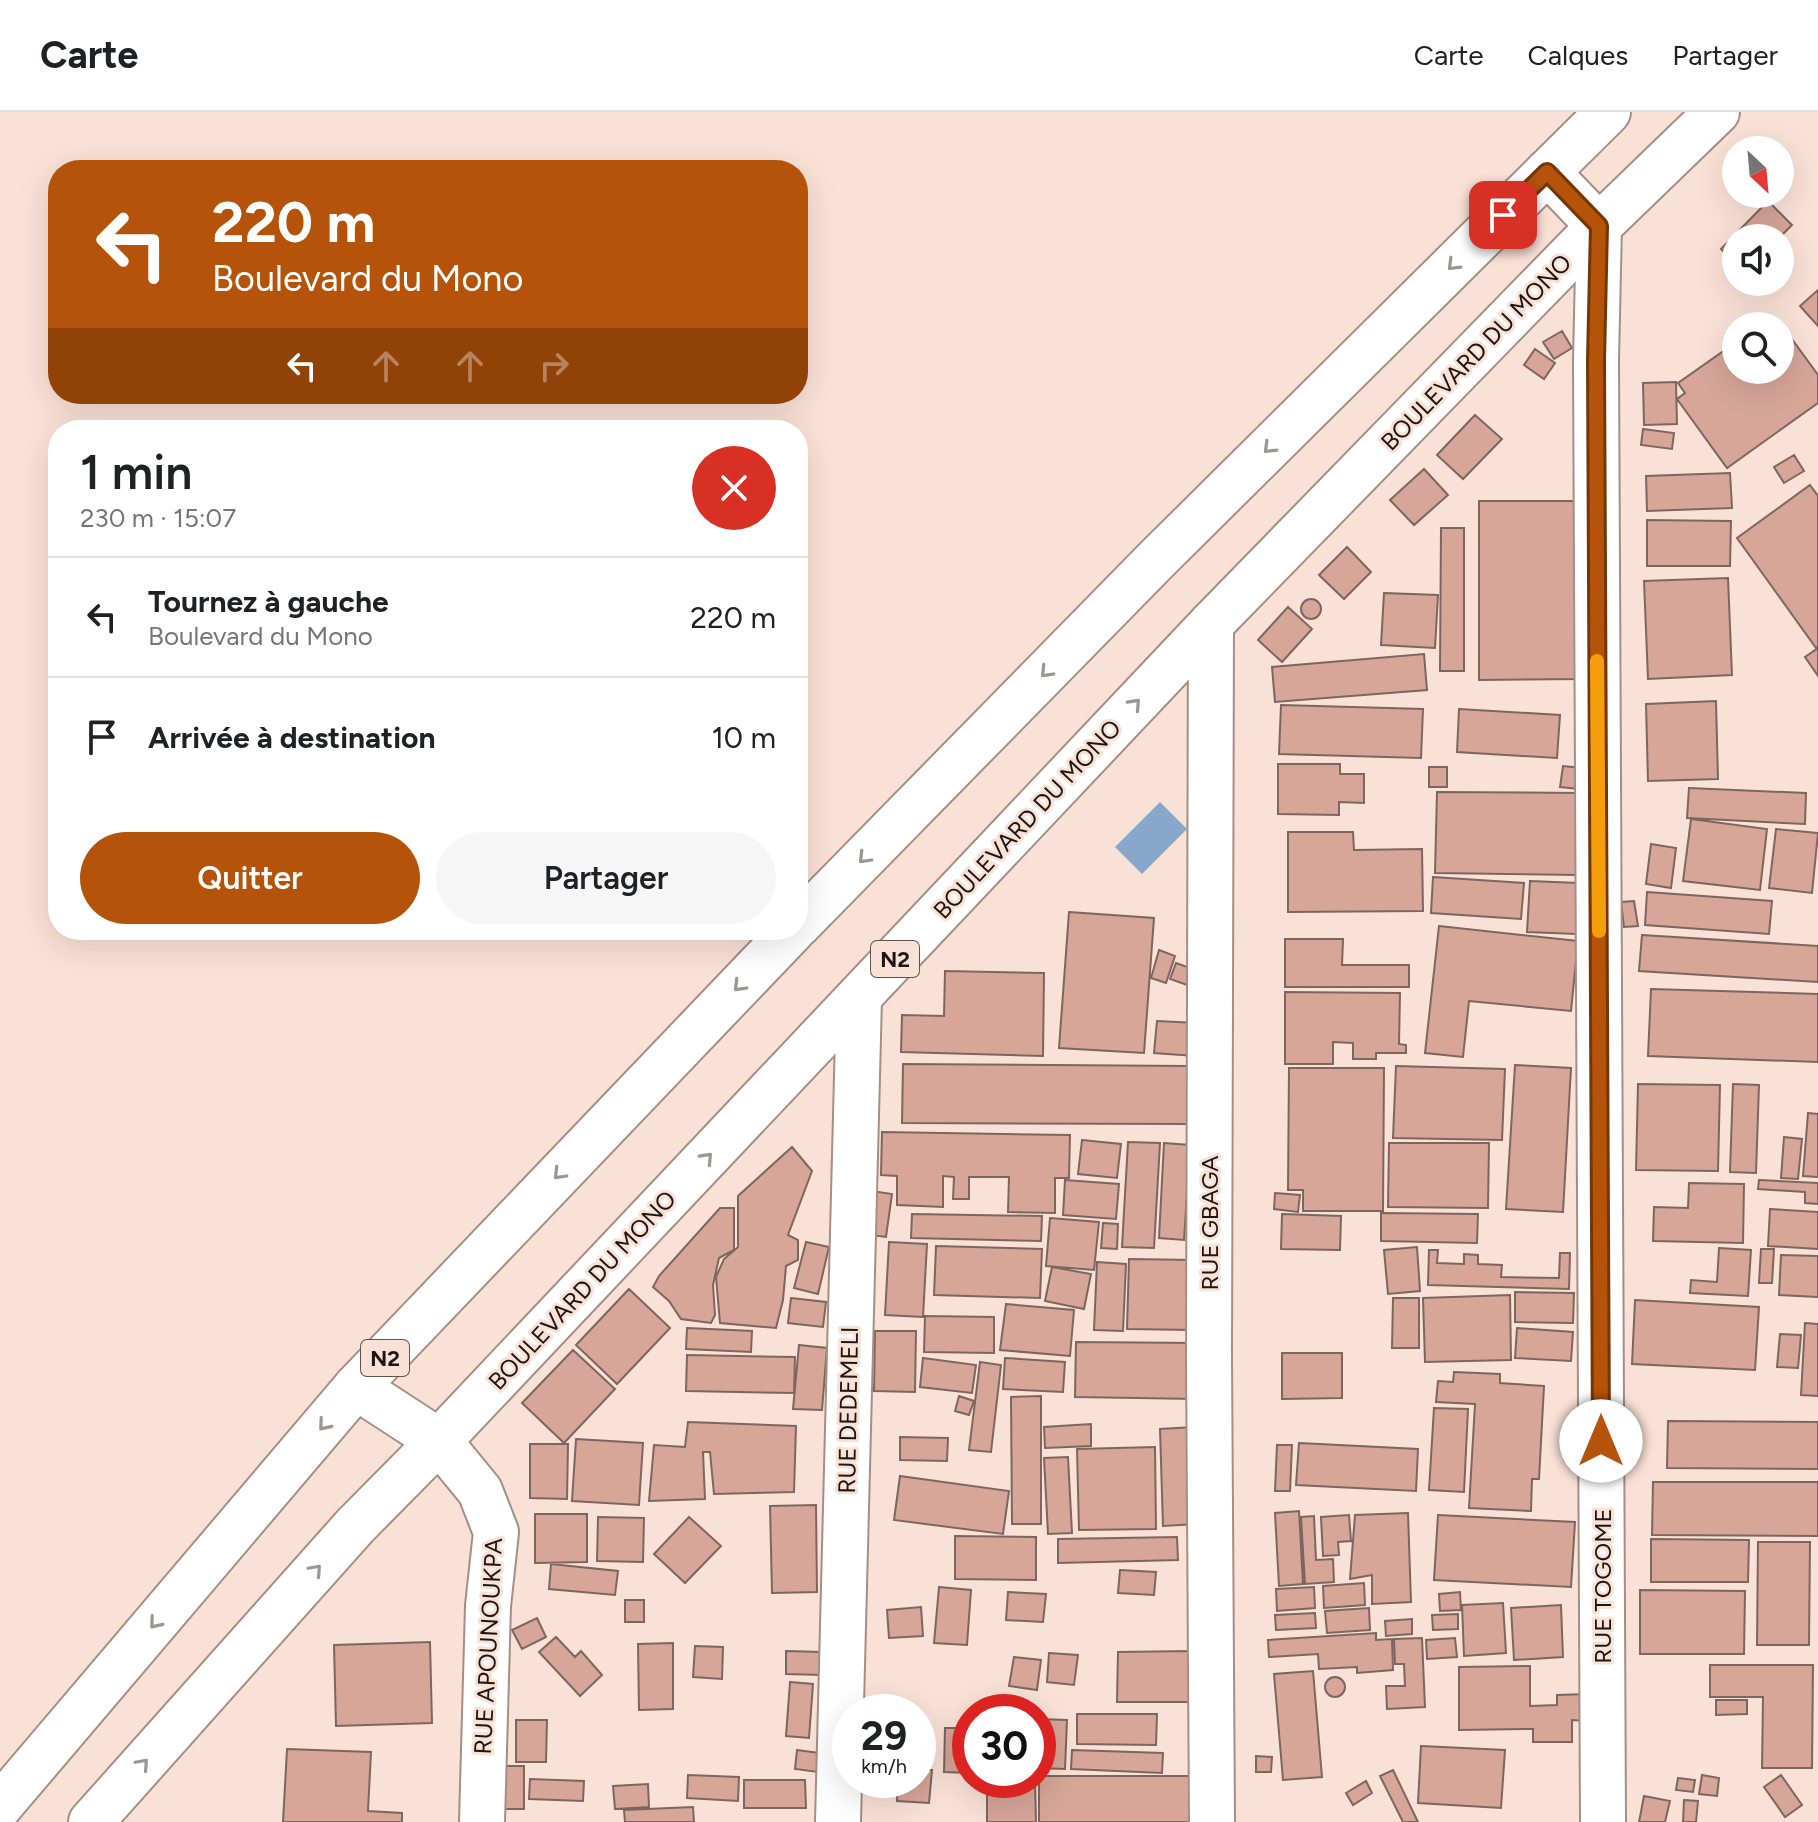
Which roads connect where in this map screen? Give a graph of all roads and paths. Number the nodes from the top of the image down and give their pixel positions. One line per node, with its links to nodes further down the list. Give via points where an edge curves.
1 (1608, 112): 3 (main road)
2 (1717, 112): 4 (main road, BOULEVARD DU MONO / N2)
3 (1547, 172): 4 (main road); 6 (main road, one-way to 6)
4 (1599, 226): 5 (main road, BOULEVARD DU MONO / N2); 16 (main road, RUE TOGOME)
5 (1211, 624): 8 (main road, BOULEVARD DU MONO / N2, one-way to 5); 15 (main road, RUE GBAGA)
6 (808, 915)
7 (783, 940): 9 (main road, N2, one-way to 9)
8 (859, 998): 10 (main road, BOULEVARD DU MONO / N2, one-way to 8); 14 (main road, RUE DEDEMELI)
9 (356, 1387): 10 (main road, RUE APOUNOUKPA); 11 (main road, N2, one-way to 11)
10 (439, 1441): 12 (main road, BOULEVARD DU MONO / N2, one-way to 10, via 355,1526); 13 (main road, RUE APOUNOUKPA, via 480,1491 496,1532 488,1606)
11 (0, 1806)
12 (91, 1822)
13 (482, 1822)
14 (838, 1822)
15 (1212, 1822)
16 (1603, 1822)

